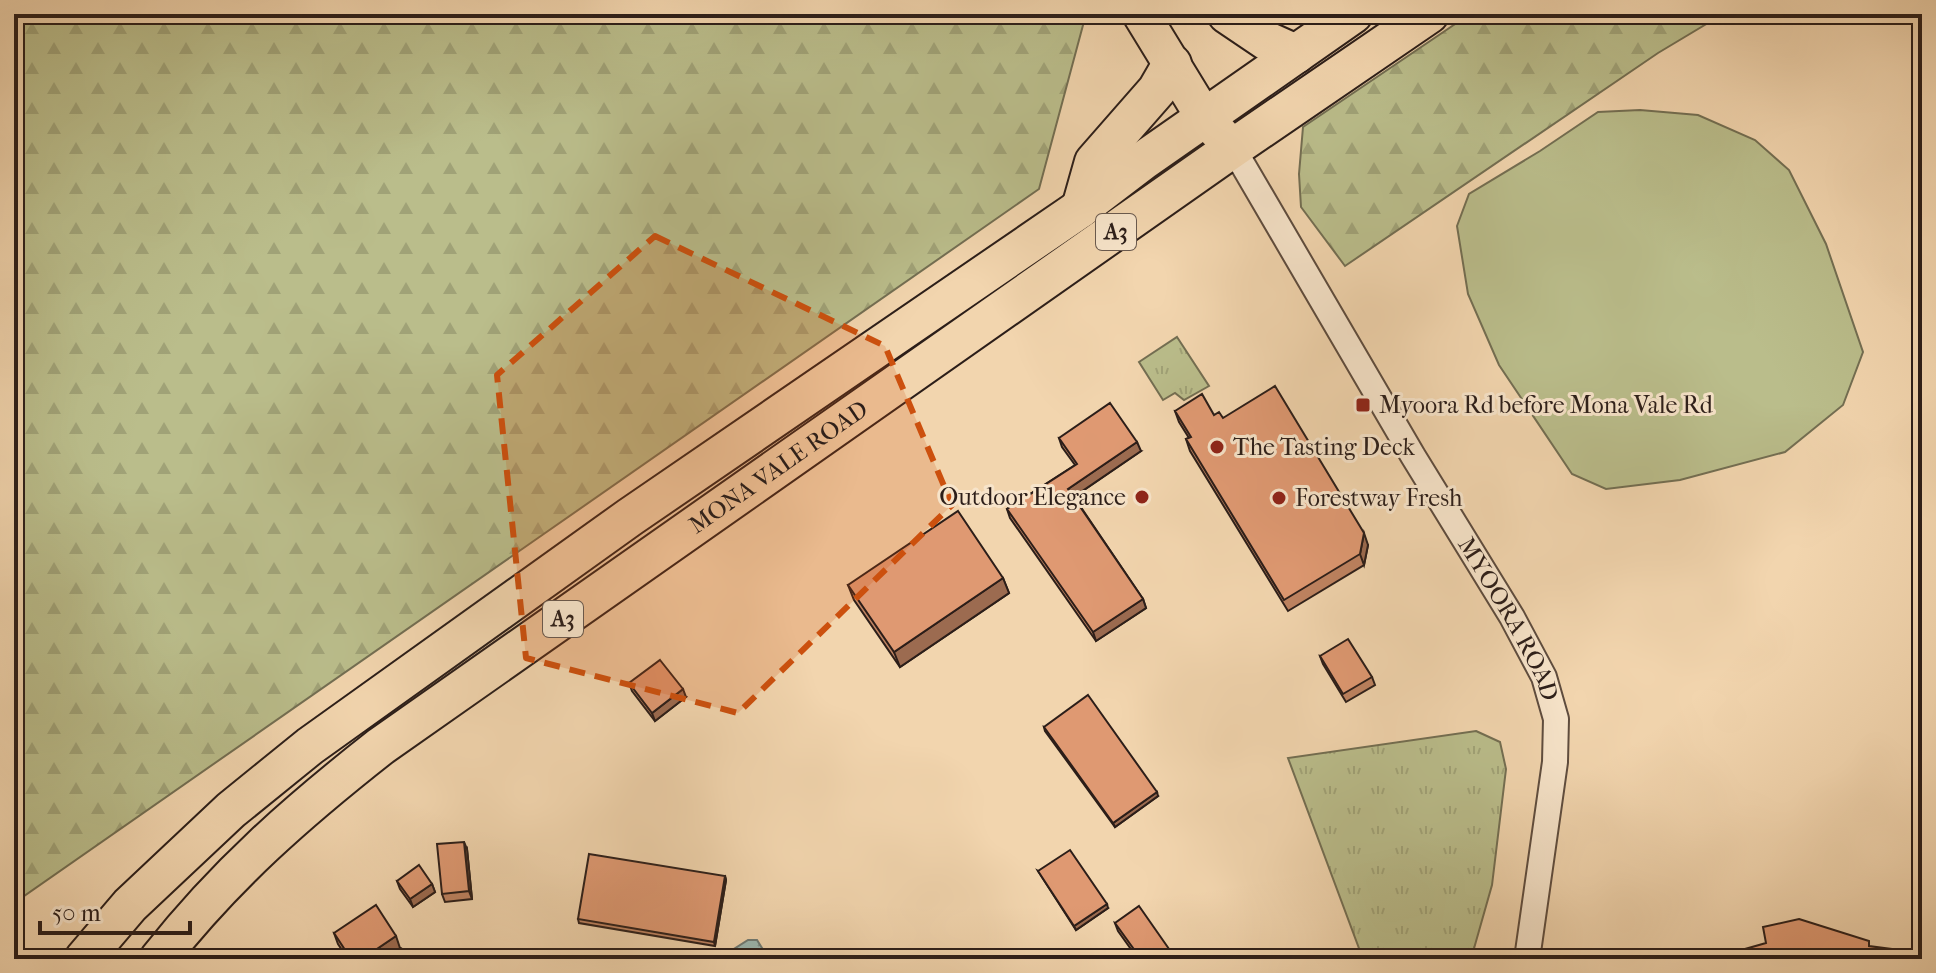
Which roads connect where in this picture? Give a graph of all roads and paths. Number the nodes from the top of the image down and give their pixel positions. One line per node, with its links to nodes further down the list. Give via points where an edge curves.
1 (1141, 14): 7 (main road)
2 (1170, 14): 8 (main road)
3 (1227, 14): 6 (highway)
4 (1353, 14): 6 (highway, MONA VALE ROAD / A3)
5 (1429, 14): 9 (highway, MONA VALE ROAD / A3)
6 (1296, 54): 8 (highway, MONA VALE ROAD / A3)
7 (1172, 64): 8 (main road); 10 (highway, via 1157,90 1094,162)
8 (1214, 111): 9 (main road); 10 (highway, MONA VALE ROAD / A3)
9 (1233, 148): 12 (highway, MONA VALE ROAD / A3, via 381,746 282,826); 13 (street, MYOORA ROAD, via 1544,677 1556,719 1555,762)
10 (1081, 208): 11 (highway, MONA VALE ROAD / A3, via 630,517 310,746 231,810 130,905)
11 (84, 959)
12 (159, 959)
13 (1527, 959)

